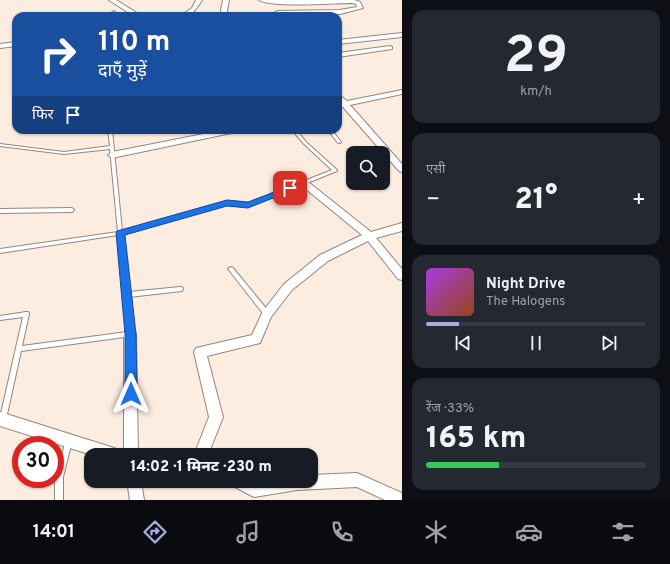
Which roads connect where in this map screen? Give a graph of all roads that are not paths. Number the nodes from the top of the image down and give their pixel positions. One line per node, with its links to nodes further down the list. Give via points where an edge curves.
1 (112, 0): 5 (street)
2 (199, 0): 6 (street)
3 (226, 0): 7 (street)
4 (262, 0): 8 (street, via 352,1 358,3 360,8)
5 (132, 12)
6 (189, 12)
7 (224, 12)
8 (340, 12)
9 (402, 35): 10 (street)
10 (342, 42)
11 (12, 44): 12 (street)
12 (0, 46)
13 (390, 48): 14 (street)
14 (342, 54)
15 (402, 92): 16 (street)
16 (342, 105)
17 (342, 106): 25 (street)
18 (110, 134): 24 (lane)
19 (212, 134): 24 (street)
20 (297, 134): 26 (lane, via 335,170)
21 (333, 134): 22 (lane)
22 (339, 142)
23 (0, 145): 24 (lane, via 64,154)
24 (112, 151): 30 (lane)
25 (402, 169)
26 (304, 183): 30 (lane, via 248,205 227,203); 31 (street)
27 (72, 210): 28 (lane)
28 (0, 211)
29 (402, 227): 31 (street)
30 (120, 233): 32 (lane); 36 (lane)
31 (369, 236): 34 (street); 37 (street, via 324,258 288,287)
32 (0, 251)
33 (231, 269): 37 (lane)
34 (402, 276)
35 (180, 289): 36 (lane)
36 (126, 295): 39 (lane)
37 (267, 314): 45 (street, via 256,339 200,352 216,417)
38 (0, 318): 40 (lane, via 26,314)
39 (130, 334): 40 (lane); 44 (street)
40 (18, 349): 41 (lane)
41 (2, 419): 42 (street)
42 (70, 440): 43 (street); 51 (lane, via 59,477)
43 (93, 448)
44 (132, 448)
45 (204, 448)
46 (318, 482): 50 (street, via 357,480)
47 (135, 488): 52 (street)
48 (250, 488): 49 (street, via 254,490)
49 (266, 488)
50 (379, 494): 53 (street)
51 (59, 500)
52 (137, 500)
53 (402, 500)

